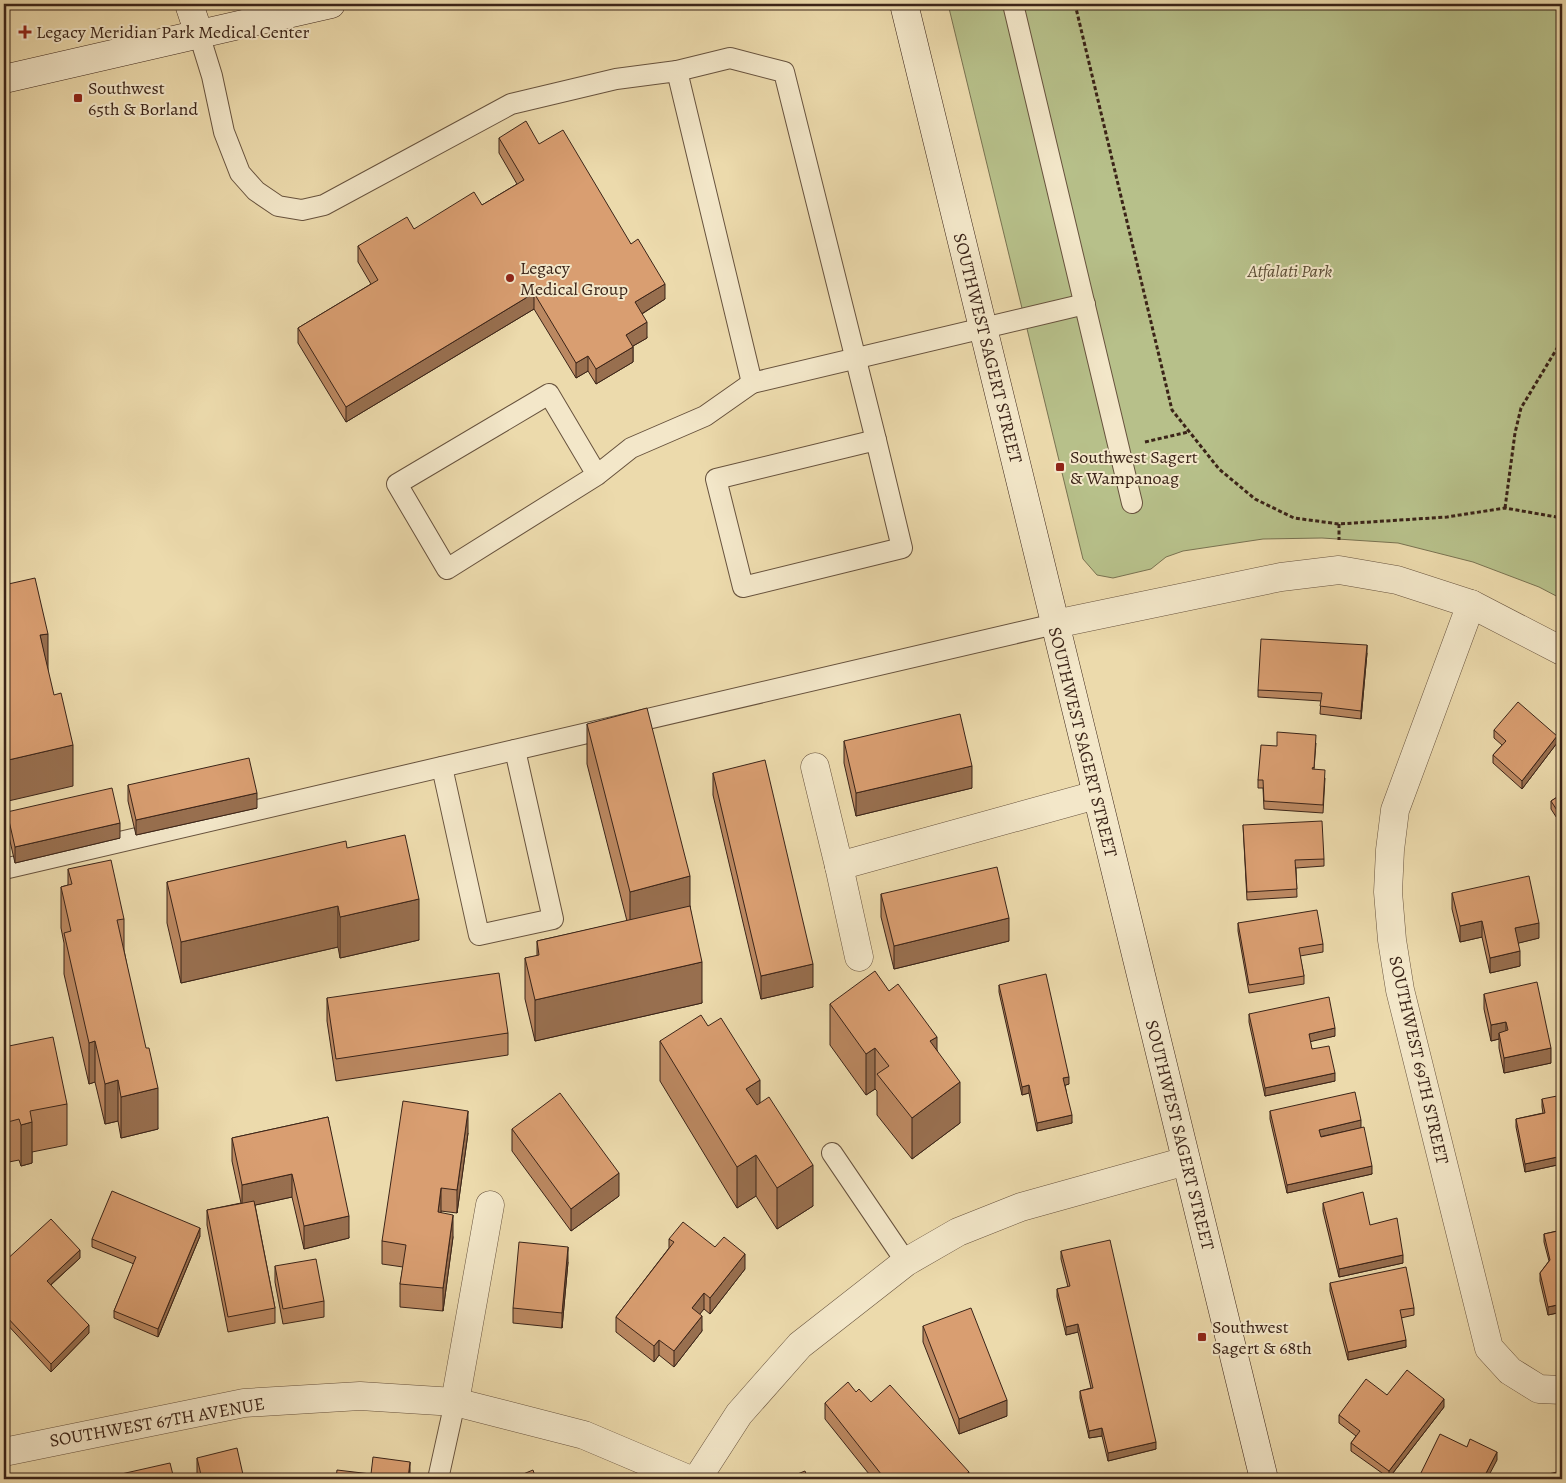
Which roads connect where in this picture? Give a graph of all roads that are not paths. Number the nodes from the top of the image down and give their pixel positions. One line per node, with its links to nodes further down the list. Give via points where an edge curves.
1 (189, 4): 5 (street)
2 (332, 4): 5 (street)
3 (904, 4): 9 (street, SOUTHWEST SAGERT STREET)
4 (1013, 4): 8 (lane)
5 (198, 34): 6 (lane, via 212,76 224,132 240,172 256,191 278,206 302,210 324,205 511,104 616,79); 7 (street)
6 (677, 71): 10 (lane, via 730,58 784,72); 11 (lane)
7 (4, 79)
8 (1085, 304): 9 (lane); 14 (lane)
9 (984, 329): 10 (lane); 16 (street, SOUTHWEST SAGERT STREET)
10 (856, 359): 11 (lane); 12 (lane)
11 (752, 383): 13 (lane, via 705,416 631,448)
12 (876, 440): 12 (lane, via 902,548 743,587 716,479)
13 (597, 475): 13 (lane, via 447,569 396,484 549,394)
14 (1132, 503)
15 (1471, 604): 16 (street, via 1397,580 1339,570 1281,577); 17 (street); 29 (street, SOUTHWEST 69TH STREET, via 1395,810 1388,892 1392,940 1400,990 1490,1348 1510,1371 1539,1389)
16 (1055, 624): 18 (lane); 21 (street, SOUTHWEST SAGERT STREET)
17 (1562, 651)
18 (515, 750): 19 (lane); 19 (lane, via 553,919 479,935)
19 (442, 767): 23 (lane)
20 (815, 767): 22 (street)
21 (1096, 795): 22 (street); 26 (street, SOUTHWEST SAGERT STREET)
22 (839, 866): 24 (street)
23 (4, 869)
24 (859, 957)
25 (832, 1153): 28 (lane)
26 (1186, 1161): 28 (street, via 1021,1207 958,1232); 35 (street, SOUTHWEST SAGERT STREET)
27 (490, 1205): 30 (street)
28 (906, 1262): 34 (street, via 800,1345 739,1414)
29 (1562, 1390)
30 (455, 1402): 31 (street, SOUTHWEST 67TH AVENUE, via 360,1396 244,1403); 32 (lane); 33 (street, SOUTHWEST 67TH AVENUE, via 584,1435)
31 (4, 1452)
32 (438, 1479)
33 (688, 1479)
34 (697, 1479)
35 (1264, 1479)

